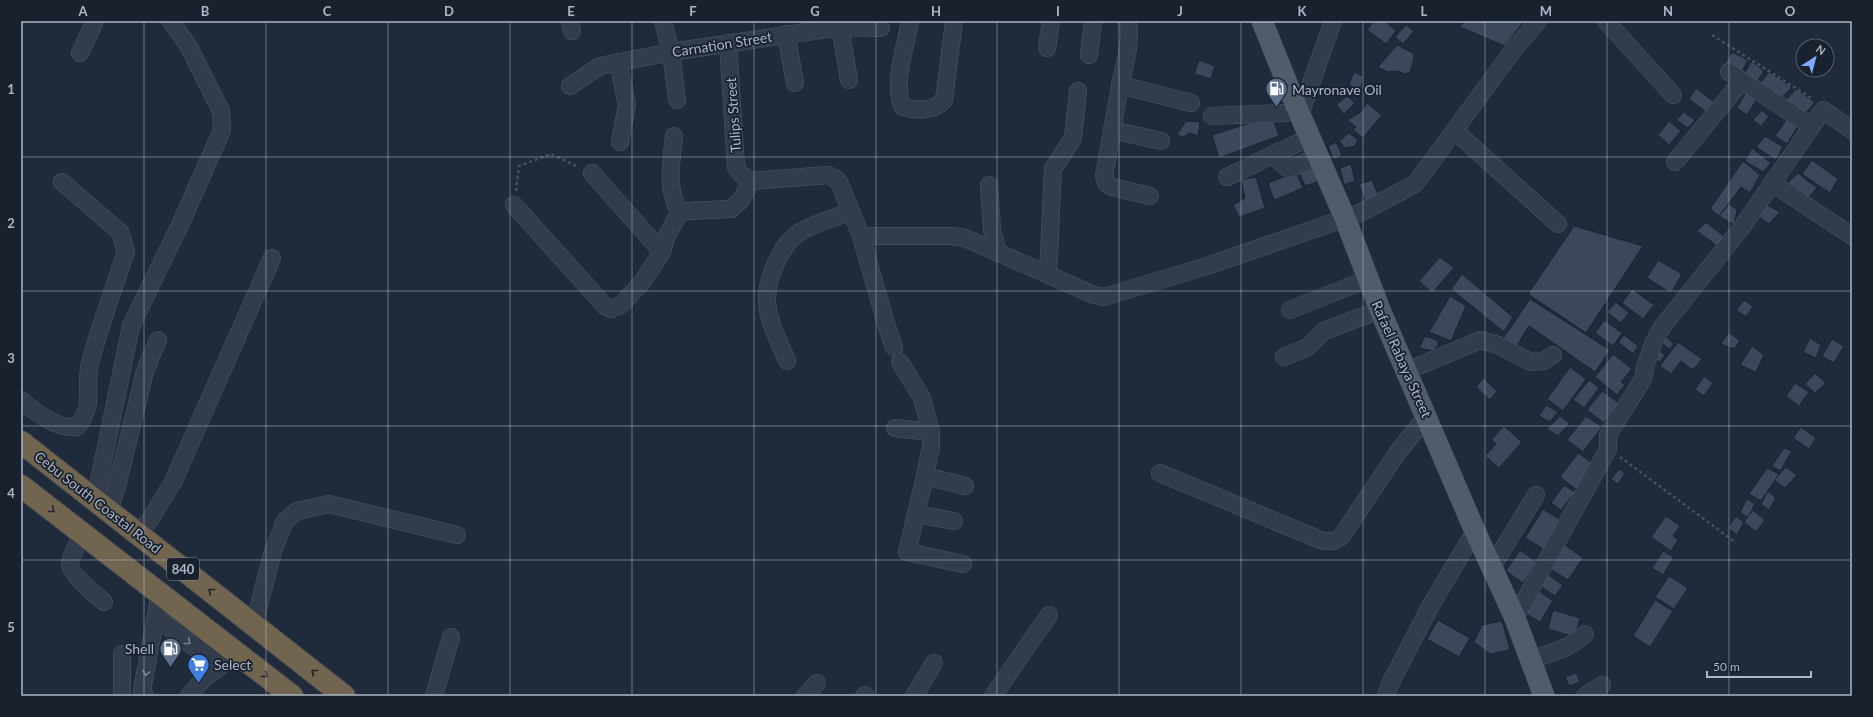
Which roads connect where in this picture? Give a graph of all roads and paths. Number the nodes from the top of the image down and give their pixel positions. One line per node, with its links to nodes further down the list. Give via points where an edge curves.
1 (95, 21): 20 (street)
2 (171, 21): 82 (street, via 189,47 221,111 222,130 131,326)
3 (663, 21): 19 (street)
4 (910, 21): 5 (street, via 899,82 900,101 903,107 911,109 940,106 944,100)
5 (954, 21)
6 (1051, 21): 18 (street)
7 (1093, 21): 21 (street)
8 (1128, 21): 25 (street, via 1130,32 1127,65)
9 (1262, 21): 32 (main road, Rafael Rabaya Street)
10 (1333, 21): 32 (street)
11 (1538, 21): 37 (street, via 1515,48)
12 (1606, 21): 28 (street)
13 (840, 27): 14 (street, Carnation Street); 15 (street, Carnation Street); 23 (street)
14 (881, 28)
15 (786, 34): 17 (street, Carnation Street); 24 (street)
16 (1712, 35): 31 (path, via 1812,97)
17 (728, 43): 19 (street, Carnation Street); 47 (street, Tulips Street, via 736,167)
18 (1047, 48)
19 (671, 52): 22 (street, Carnation Street); 29 (street)
20 (80, 53)
21 (1089, 55)
22 (618, 62): 26 (street, Carnation Street, via 600,66); 41 (street, via 627,105)
23 (849, 80)
24 (795, 83)
25 (1120, 85): 30 (street); 35 (street)
26 (570, 86)
27 (1078, 91): 62 (street, via 1073,138 1053,169)
28 (1673, 95)
29 (677, 100)
30 (1191, 103)
31 (1823, 110): 34 (street); 36 (street)
32 (1298, 112): 33 (street); 39 (main road, Rafael Rabaya Street)
33 (1212, 116)
34 (1811, 126): 44 (street, via 1735,77 1727,96); 49 (street)
35 (1112, 130): 40 (street); 51 (street, via 1104,175 1106,183 1112,187)
36 (1852, 130)
37 (1455, 131): 55 (street, via 1415,184 1358,214); 56 (street)
38 (674, 136): 54 (street, via 671,194)
39 (1310, 138): 42 (street); 43 (main road, Rafael Rabaya Street)
40 (1161, 141)
41 (620, 142)
42 (1276, 152): 43 (street, via 1282,164 1289,169); 46 (street)
43 (1318, 157): 55 (main road, Rafael Rabaya Street)
44 (1674, 162)
45 (592, 173): 52 (path, via 551,154 519,166); 59 (street)
46 (1227, 178)
47 (751, 181): 53 (street, via 828,175 839,182); 54 (street, via 741,200 731,209)
48 (62, 182): 71 (street, via 120,232 126,251 90,364 86,416 76,427 68,428 54,423)
49 (1772, 183): 58 (street); 76 (street, via 1742,228 1662,327 1648,357 1643,379 1608,435)
50 (989, 185): 60 (street, via 992,230)
51 (1150, 196)
52 (514, 205): 59 (street, via 605,306 612,309 621,305 643,281)
53 (852, 211): 57 (street); 69 (street, via 800,232 785,244 772,270 766,295 769,316)
54 (679, 213): 59 (street)
55 (1345, 218): 62 (street, via 1207,266 1104,297); 63 (main road, Rafael Rabaya Street)
56 (1558, 224)
57 (861, 236): 60 (street, via 952,236 965,238); 74 (street, via 886,327 897,354 922,398)
58 (1852, 236)
59 (662, 252)
60 (998, 252): 62 (street)
61 (272, 258): 87 (street, via 173,482 150,521)
62 (1048, 275)
63 (1368, 282): 64 (street, via 1358,283); 65 (main road, Rafael Rabaya Street)
64 (1290, 310)
65 (1380, 310): 68 (street, via 1324,331 1308,347); 70 (main road, Rafael Rabaya Street)
66 (158, 340): 82 (street, via 145,371 117,486)
67 (1553, 354): 70 (street, via 1543,362 1531,362 1498,345 1480,340)
68 (1284, 357)
69 (787, 361)
70 (1407, 370): 72 (main road, Rafael Rabaya Street)
71 (21, 400)
72 (1427, 416): 77 (street, via 1398,452 1341,537 1334,541 1323,541); 85 (main road, Rafael Rabaya Street)
73 (895, 428): 74 (street)
74 (931, 432): 78 (street, via 931,447)
75 (21, 442): 82 (highway, Cebu South Coastal Road / 840)
76 (1608, 449): 89 (path); 96 (street)
77 (1160, 473)
78 (925, 476): 80 (street); 83 (street)
79 (21, 486): 86 (highway, 840, one-way to 86)
80 (965, 486)
81 (1536, 494): 91 (street)
82 (102, 506): 87 (highway, Cebu South Coastal Road / 840)
83 (916, 514): 84 (street); 90 (street, via 907,552)
84 (954, 521)
85 (1475, 531): 91 (main road, Rafael Rabaya Street); 116 (street, via 1431,605)
86 (84, 534): 92 (highway, 840); 93 (street, via 72,556 71,571)
87 (138, 534): 97 (highway, Cebu South Coastal Road / 840, one-way to 87)
88 (458, 535): 97 (street, via 329,504 297,511 285,521 273,551)
89 (1735, 542)
90 (963, 564)
91 (1492, 567): 96 (main road, Rafael Rabaya Street)
92 (160, 594): 95 (street); 101 (highway, 840)
93 (104, 602)
94 (1049, 615): 115 (street)
95 (157, 618): 104 (street, one-way to 104); 109 (street, one-way to 109, via 142,690)
96 (1515, 618): 102 (main road, Rafael Rabaya Street)
97 (254, 625): 111 (highway, Cebu South Coastal Road / 840, one-way to 97)
98 (1585, 634): 102 (street, via 1569,647)
99 (451, 637): 112 (street)
100 (122, 654): 108 (street)
101 (237, 654): 104 (street); 107 (highway, 840, one-way to 107)
102 (1530, 660): 117 (main road, Rafael Rabaya Street)
103 (934, 663): 114 (street)
104 (220, 667): 110 (street, via 203,679)
105 (817, 683): 113 (street)
106 (1602, 685): 118 (street)
107 (286, 694)
108 (122, 696)
109 (144, 696)
110 (189, 696)
111 (344, 696)
112 (434, 696)
113 (805, 696)
114 (914, 696)
115 (993, 696)
116 (1386, 696)
117 (1544, 696)
118 (1585, 696)

